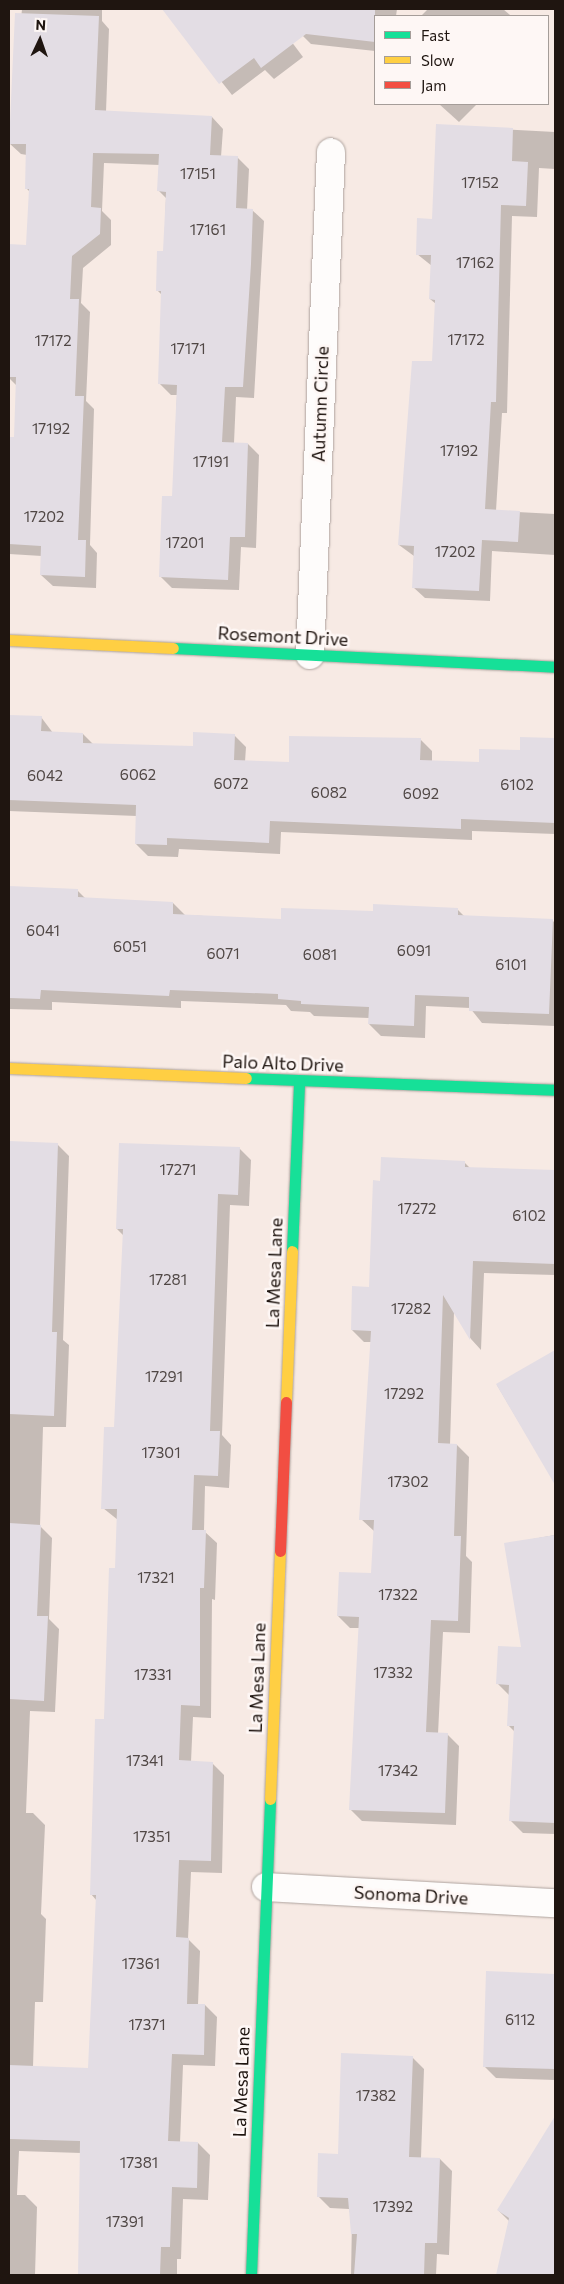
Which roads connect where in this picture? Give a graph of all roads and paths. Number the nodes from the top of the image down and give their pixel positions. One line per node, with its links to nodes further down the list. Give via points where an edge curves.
1 (331, 152): 3 (street, Autumn Circle)
2 (9, 640): 3 (street, Rosemont Drive)
3 (310, 655): 4 (street, Rosemont Drive)
4 (555, 667)
5 (9, 1068): 6 (street, Palo Alto Drive)
6 (299, 1081): 7 (street, Palo Alto Drive); 8 (street, La Mesa Lane)
7 (555, 1090)
8 (266, 1887): 9 (street, Sonoma Drive); 10 (street, La Mesa Lane)
9 (555, 1903)
10 (252, 2275)

